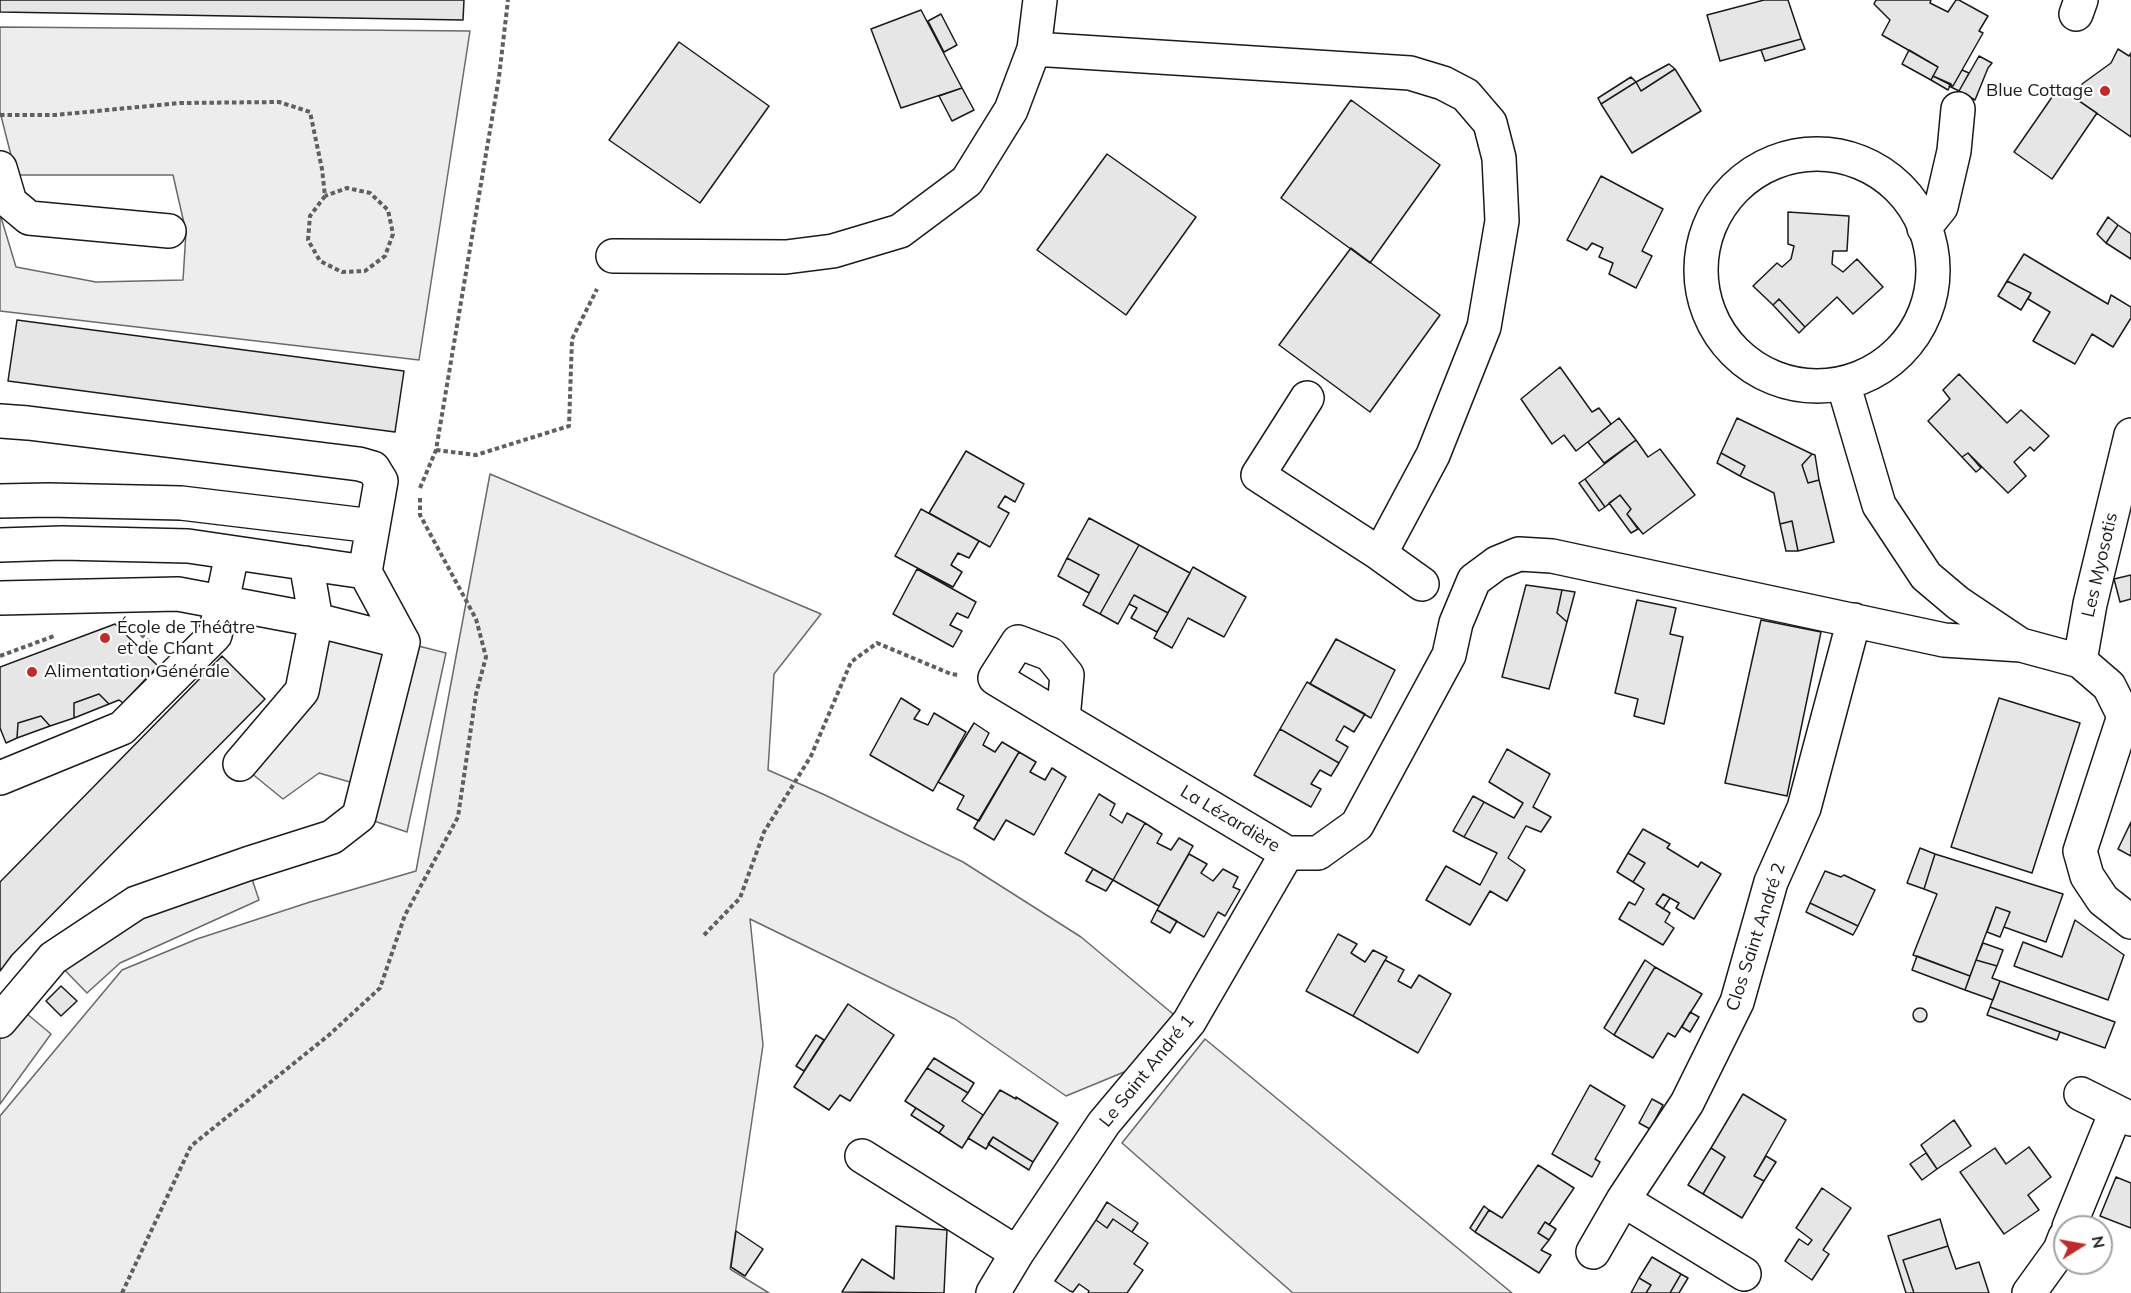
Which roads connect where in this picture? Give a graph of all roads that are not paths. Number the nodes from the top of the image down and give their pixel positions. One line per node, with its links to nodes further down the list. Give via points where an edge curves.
1 (1041, 0): 2 (street)
2 (1034, 49): 7 (street, via 1011,110 967,181 900,231 833,251 786,257); 16 (street, via 1410,73 1466,94 1490,123 1499,158 1502,221 1484,327 1433,456)
3 (1958, 109): 5 (street, via 1954,151 1941,207)
4 (0, 168): 6 (street, via 10,202 29,218)
5 (1924, 228): 8 (street, via 1932,271 1924,314 1900,350 1883,365); 8 (street, via 1901,190 1884,176 1865,164 1822,154 1800,155 1759,169 1726,198 1714,216 1704,247 1702,280 1705,302 1725,341 1749,364 1779,379 1800,385)
6 (170, 231)
7 (613, 256)
8 (1843, 383): 25 (street, via 1879,505 1926,576 1958,603)
9 (1307, 398): 16 (street, via 1258,475)
10 (0, 421): 13 (street, via 359,464 373,468 381,482)
11 (2131, 435): 26 (street, Les Myosotis)
12 (0, 501): 13 (street, via 182,503)
13 (373, 526): 18 (street)
14 (0, 545): 15 (street, via 188,546)
15 (231, 554): 17 (street); 21 (street)
16 (1380, 554): 19 (street)
17 (306, 564): 18 (street); 22 (street)
18 (365, 572): 24 (street)
19 (1422, 584)
20 (0, 598): 21 (street, via 178,594)
21 (223, 601): 22 (street); 30 (street, via 215,635 122,728)
22 (316, 620): 24 (street); 29 (street, via 302,691)
23 (1854, 620): 25 (street, La Lézardière, via 1944,640); 31 (street, La Lézardière, via 1552,556 1519,554 1497,563 1474,580 1456,622 1449,655 1357,825 1318,853); 37 (street, Clos Saint André 2, via 1804,808 1771,882 1737,1002 1687,1103)
24 (403, 642): 33 (street, via 359,816 332,837 136,903 53,958)
25 (2021, 645): 26 (street)
26 (2080, 660): 28 (street, via 2109,686)
27 (1062, 719): 27 (street, La Lézardière, via 1067,675 1050,654 1018,642 995,678); 31 (street, La Lézardière)
28 (2127, 719): 32 (street, via 2080,851 2087,876 2103,900)
29 (240, 764)
30 (0, 778)
31 (1287, 853): 40 (street, Le Saint André 1, via 1189,1022 1104,1123)
32 (2131, 922)
33 (0, 1021)
34 (2081, 1094): 35 (street)
35 (2123, 1116): 38 (street)
36 (862, 1156): 40 (street)
37 (1623, 1200): 39 (street, Clos Saint André 2); 42 (street)
38 (2075, 1215)
39 (1593, 1252)
40 (1017, 1253): 43 (street, Le Saint André 1)
41 (2053, 1260): 44 (street)
42 (1744, 1274)
43 (993, 1293)
44 (2029, 1293)

